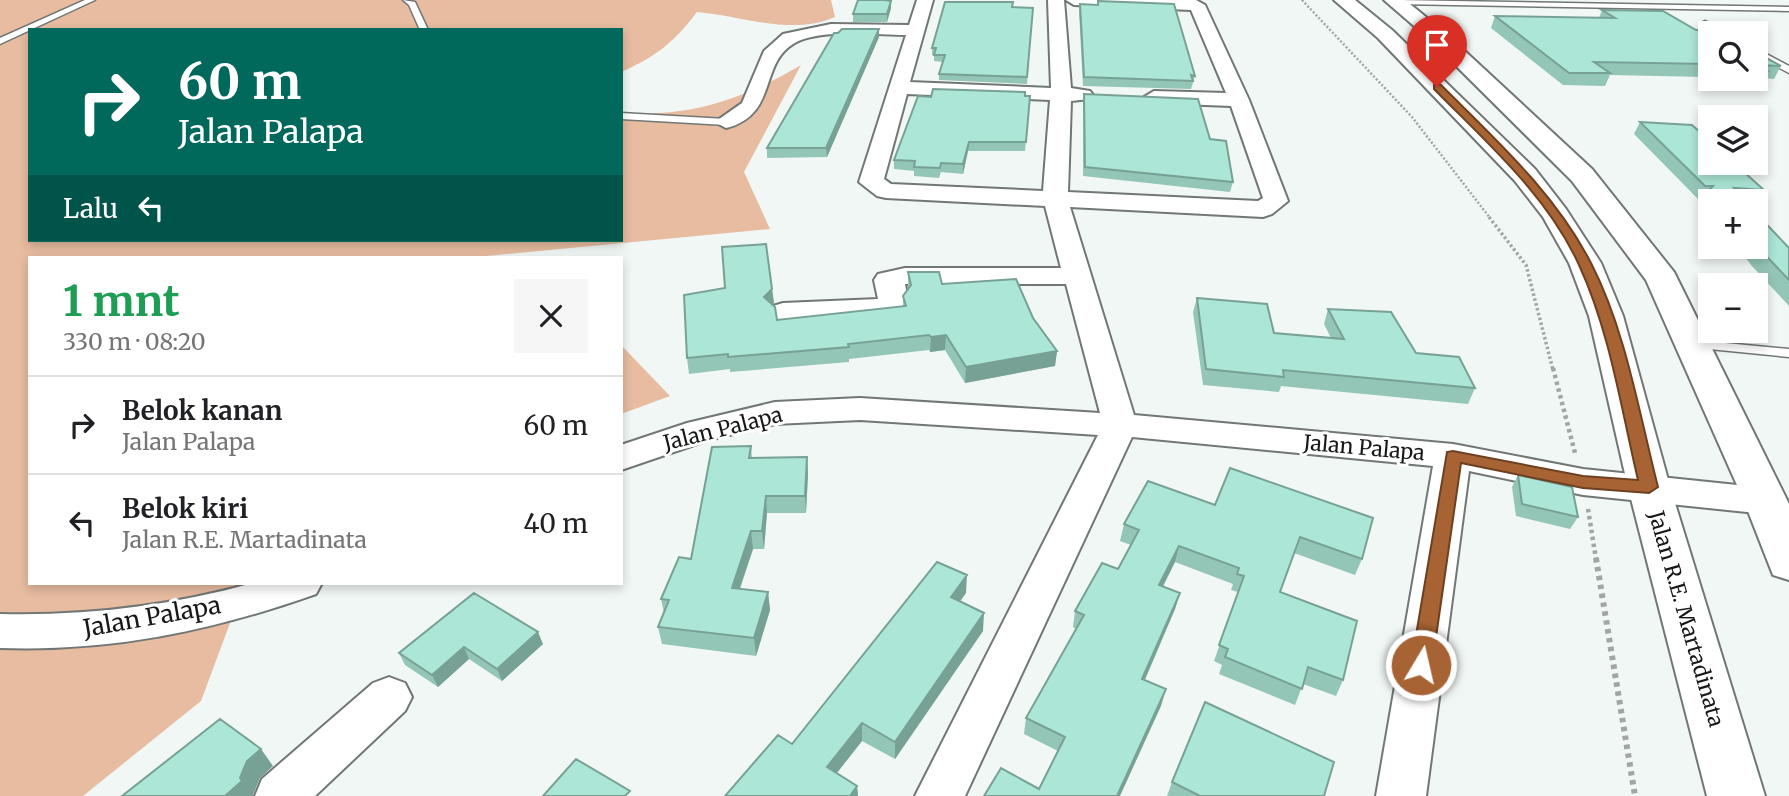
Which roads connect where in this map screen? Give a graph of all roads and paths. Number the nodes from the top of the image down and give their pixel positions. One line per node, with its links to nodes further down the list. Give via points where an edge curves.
1 (91, 0): 11 (lane)
2 (407, 0): 12 (lane)
3 (925, 0): 13 (street)
4 (1056, 0): 18 (street)
5 (1074, 0): 21 (street, via 1197,5)
6 (1302, 0): 32 (path, via 1412,117 1526,265)
7 (1343, 0): 9 (highway, Jalan R.E. Martadinata)
8 (1789, 9): 9 (lane)
9 (1391, 12): 27 (highway, Jalan R.E. Martadinata, via 1435,34 1582,176 1662,279); 33 (highway, Jalan R.E. Martadinata, via 1556,215 1585,263 1606,316)
10 (28, 28): 14 (lane)
11 (29, 28)
12 (423, 28)
13 (917, 30): 17 (street); 23 (street, via 831,29 789,38 773,51 751,106)
14 (0, 41)
15 (1768, 58): 16 (lane)
16 (1789, 69)
17 (902, 88): 18 (street); 24 (street, via 871,182 877,187)
18 (1061, 94): 19 (street); 24 (street)
19 (1102, 96)
20 (1129, 96): 21 (street)
21 (1239, 100): 24 (street, via 1276,201 1272,206)
22 (623, 116): 23 (lane)
23 (726, 121)
24 (1055, 197): 25 (street)
25 (1079, 276): 26 (street, via 905,276 888,280 893,300 887,307); 29 (street)
26 (783, 312)
27 (1694, 344): 28 (lane); 34 (highway, Jalan R.E. Martadinata)
28 (1789, 353)
29 (1120, 425): 30 (street, Jalan Palapa); 31 (street, Jalan Palapa, via 860,409 775,413 699,431); 40 (street)
30 (1453, 456): 32 (street, Jalan Palapa); 41 (street)
31 (623, 457)
32 (1583, 482): 33 (street, Jalan Palapa); 42 (path)
33 (1649, 487): 34 (street, Jalan Palapa); 43 (highway, Jalan R.E. Martadinata)
34 (1766, 501): 35 (highway, Jalan R.E. Martadinata)
35 (1789, 563)
36 (294, 585): 37 (street, Jalan Palapa, via 190,615 92,631)
37 (0, 631)
38 (389, 697): 39 (street)
39 (280, 796)
40 (940, 796)
41 (1401, 796)
42 (1635, 796)
43 (1736, 796)

